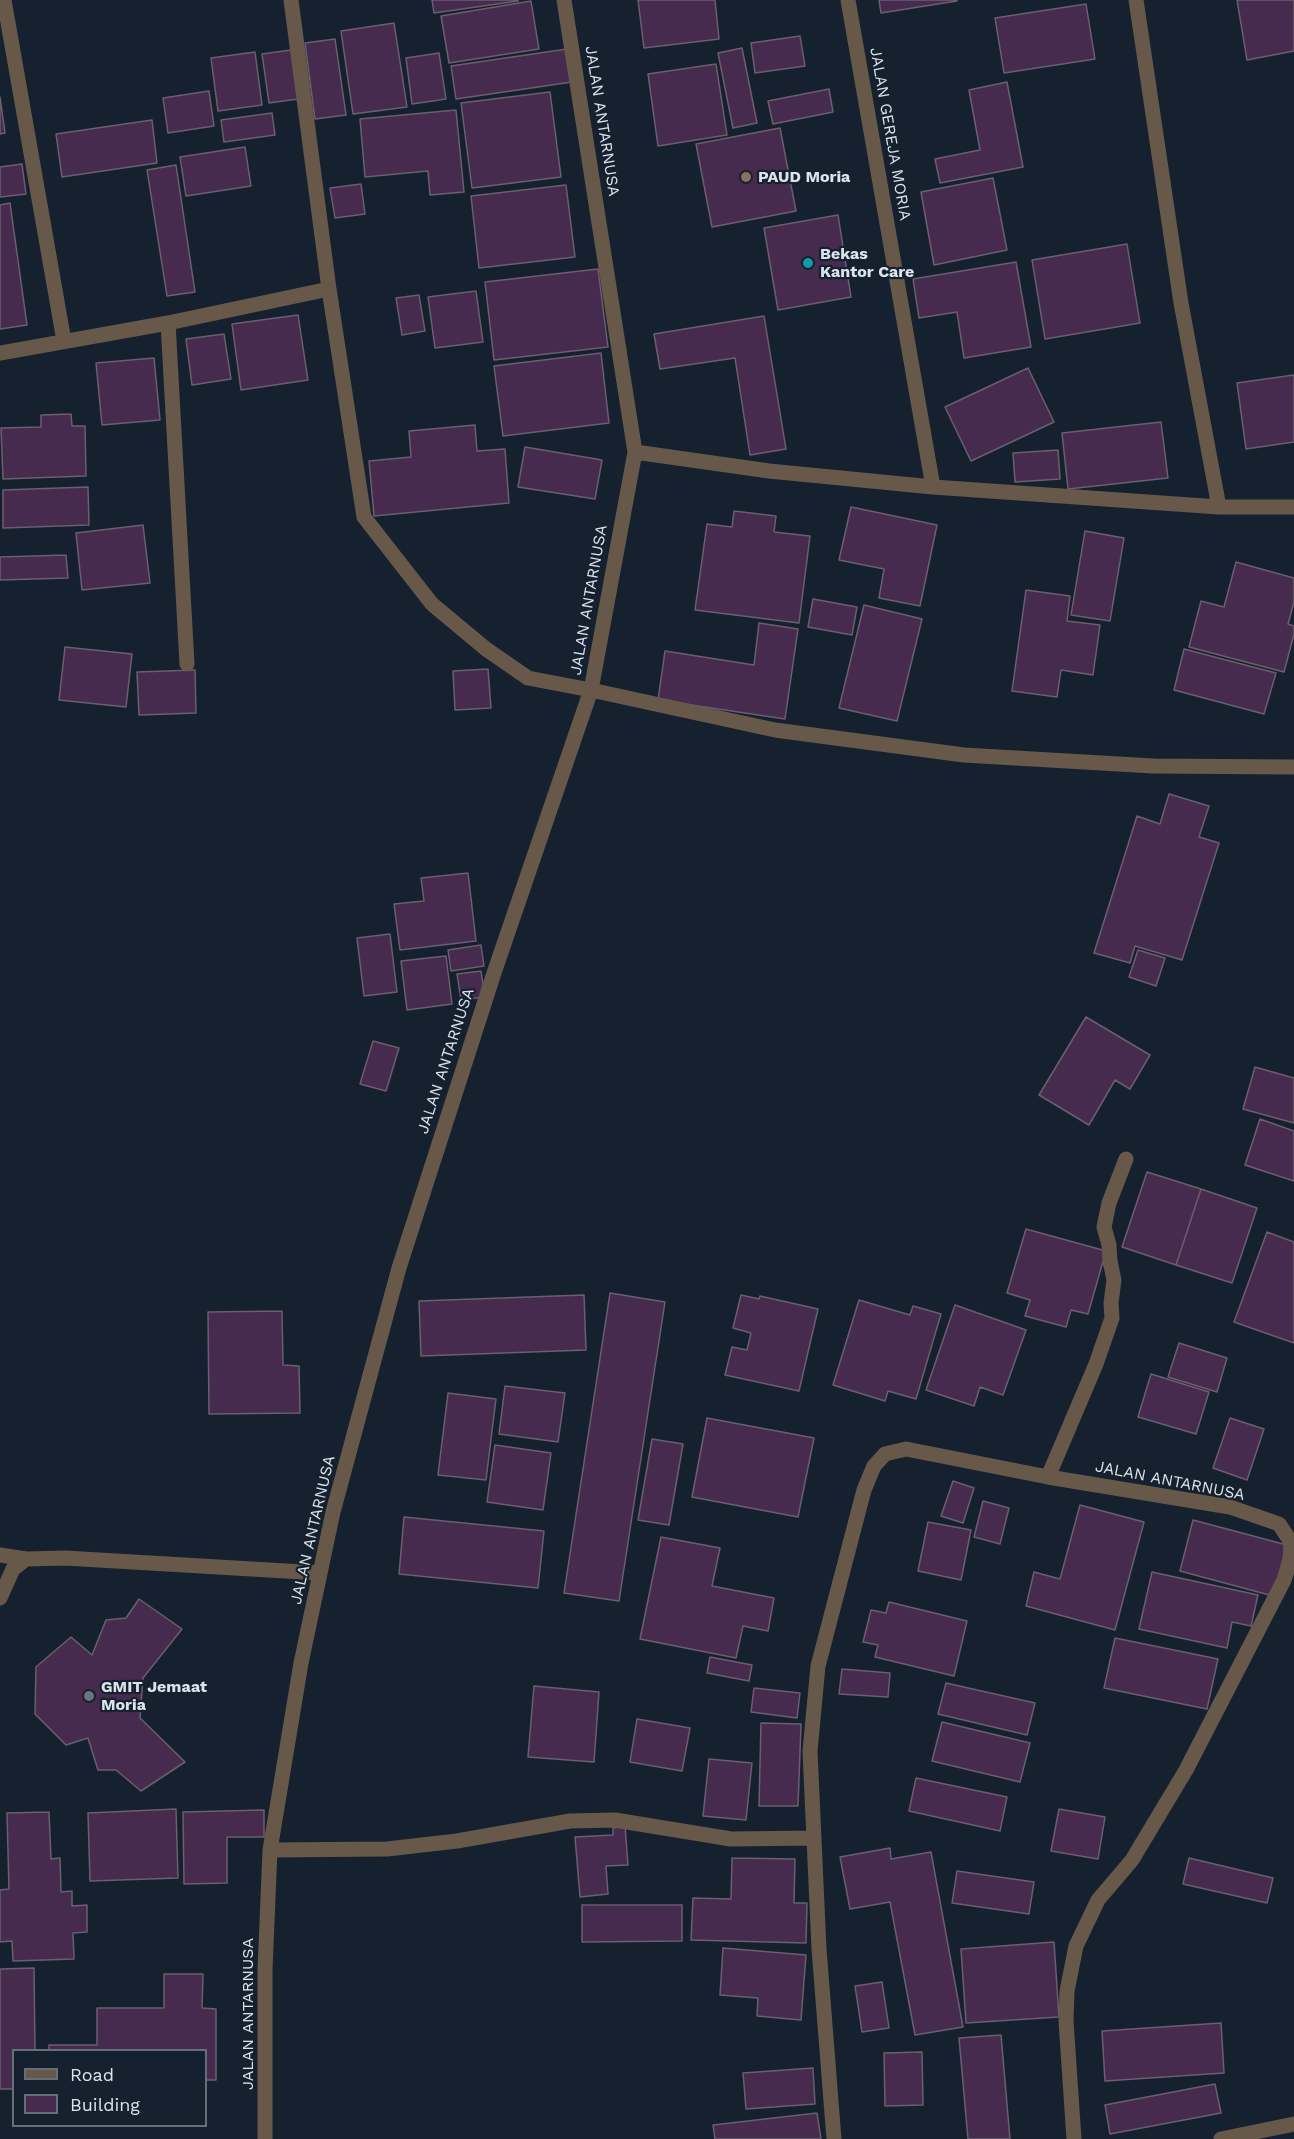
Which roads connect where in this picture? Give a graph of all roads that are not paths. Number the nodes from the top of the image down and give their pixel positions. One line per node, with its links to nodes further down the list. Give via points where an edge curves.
1 (3, 0): 8 (street)
2 (291, 0): 6 (street)
3 (564, 0): 10 (street, JALAN ANTARNUSA)
4 (848, 0): 11 (street, JALAN GEREJA MORIA)
5 (1136, 0): 12 (street, via 1181,303)
6 (329, 290): 7 (street); 15 (street, via 364,517 432,604 486,650 528,678)
7 (168, 323): 8 (street); 14 (street)
8 (64, 341): 9 (street)
9 (0, 353)
10 (635, 452): 11 (street, via 769,471); 15 (street, JALAN ANTARNUSA)
11 (933, 487): 12 (street)
12 (1219, 507): 13 (street)
13 (1294, 507)
14 (187, 664)
15 (591, 690): 16 (street, via 774,730 964,755 1154,765); 21 (street, JALAN ANTARNUSA, via 399,1268)
16 (1294, 767)
17 (1125, 1160): 18 (street, via 1104,1227 1114,1280 1112,1318)
18 (1048, 1477): 23 (street, JALAN ANTARNUSA, via 906,1449 885,1454 874,1466 864,1490 818,1666 810,1751); 28 (street, JALAN ANTARNUSA, via 1230,1507 1279,1524 1291,1542 1284,1580 1186,1770 1132,1860 1098,1900 1076,1946 1066,2021)
19 (0, 1556): 20 (street)
20 (26, 1559): 21 (street, via 65,1557); 22 (street, via 13,1569)
21 (320, 1573): 24 (street, JALAN ANTARNUSA)
22 (0, 1598)
23 (813, 1838): 24 (street, via 731,1839 615,1820 592,1820 387,1849); 27 (street, JALAN ANTARNUSA)
24 (270, 1850): 26 (street, JALAN ANTARNUSA)
25 (1294, 2124): 29 (street)
26 (265, 2139)
27 (834, 2139)
28 (1074, 2139)
29 (1221, 2139)

